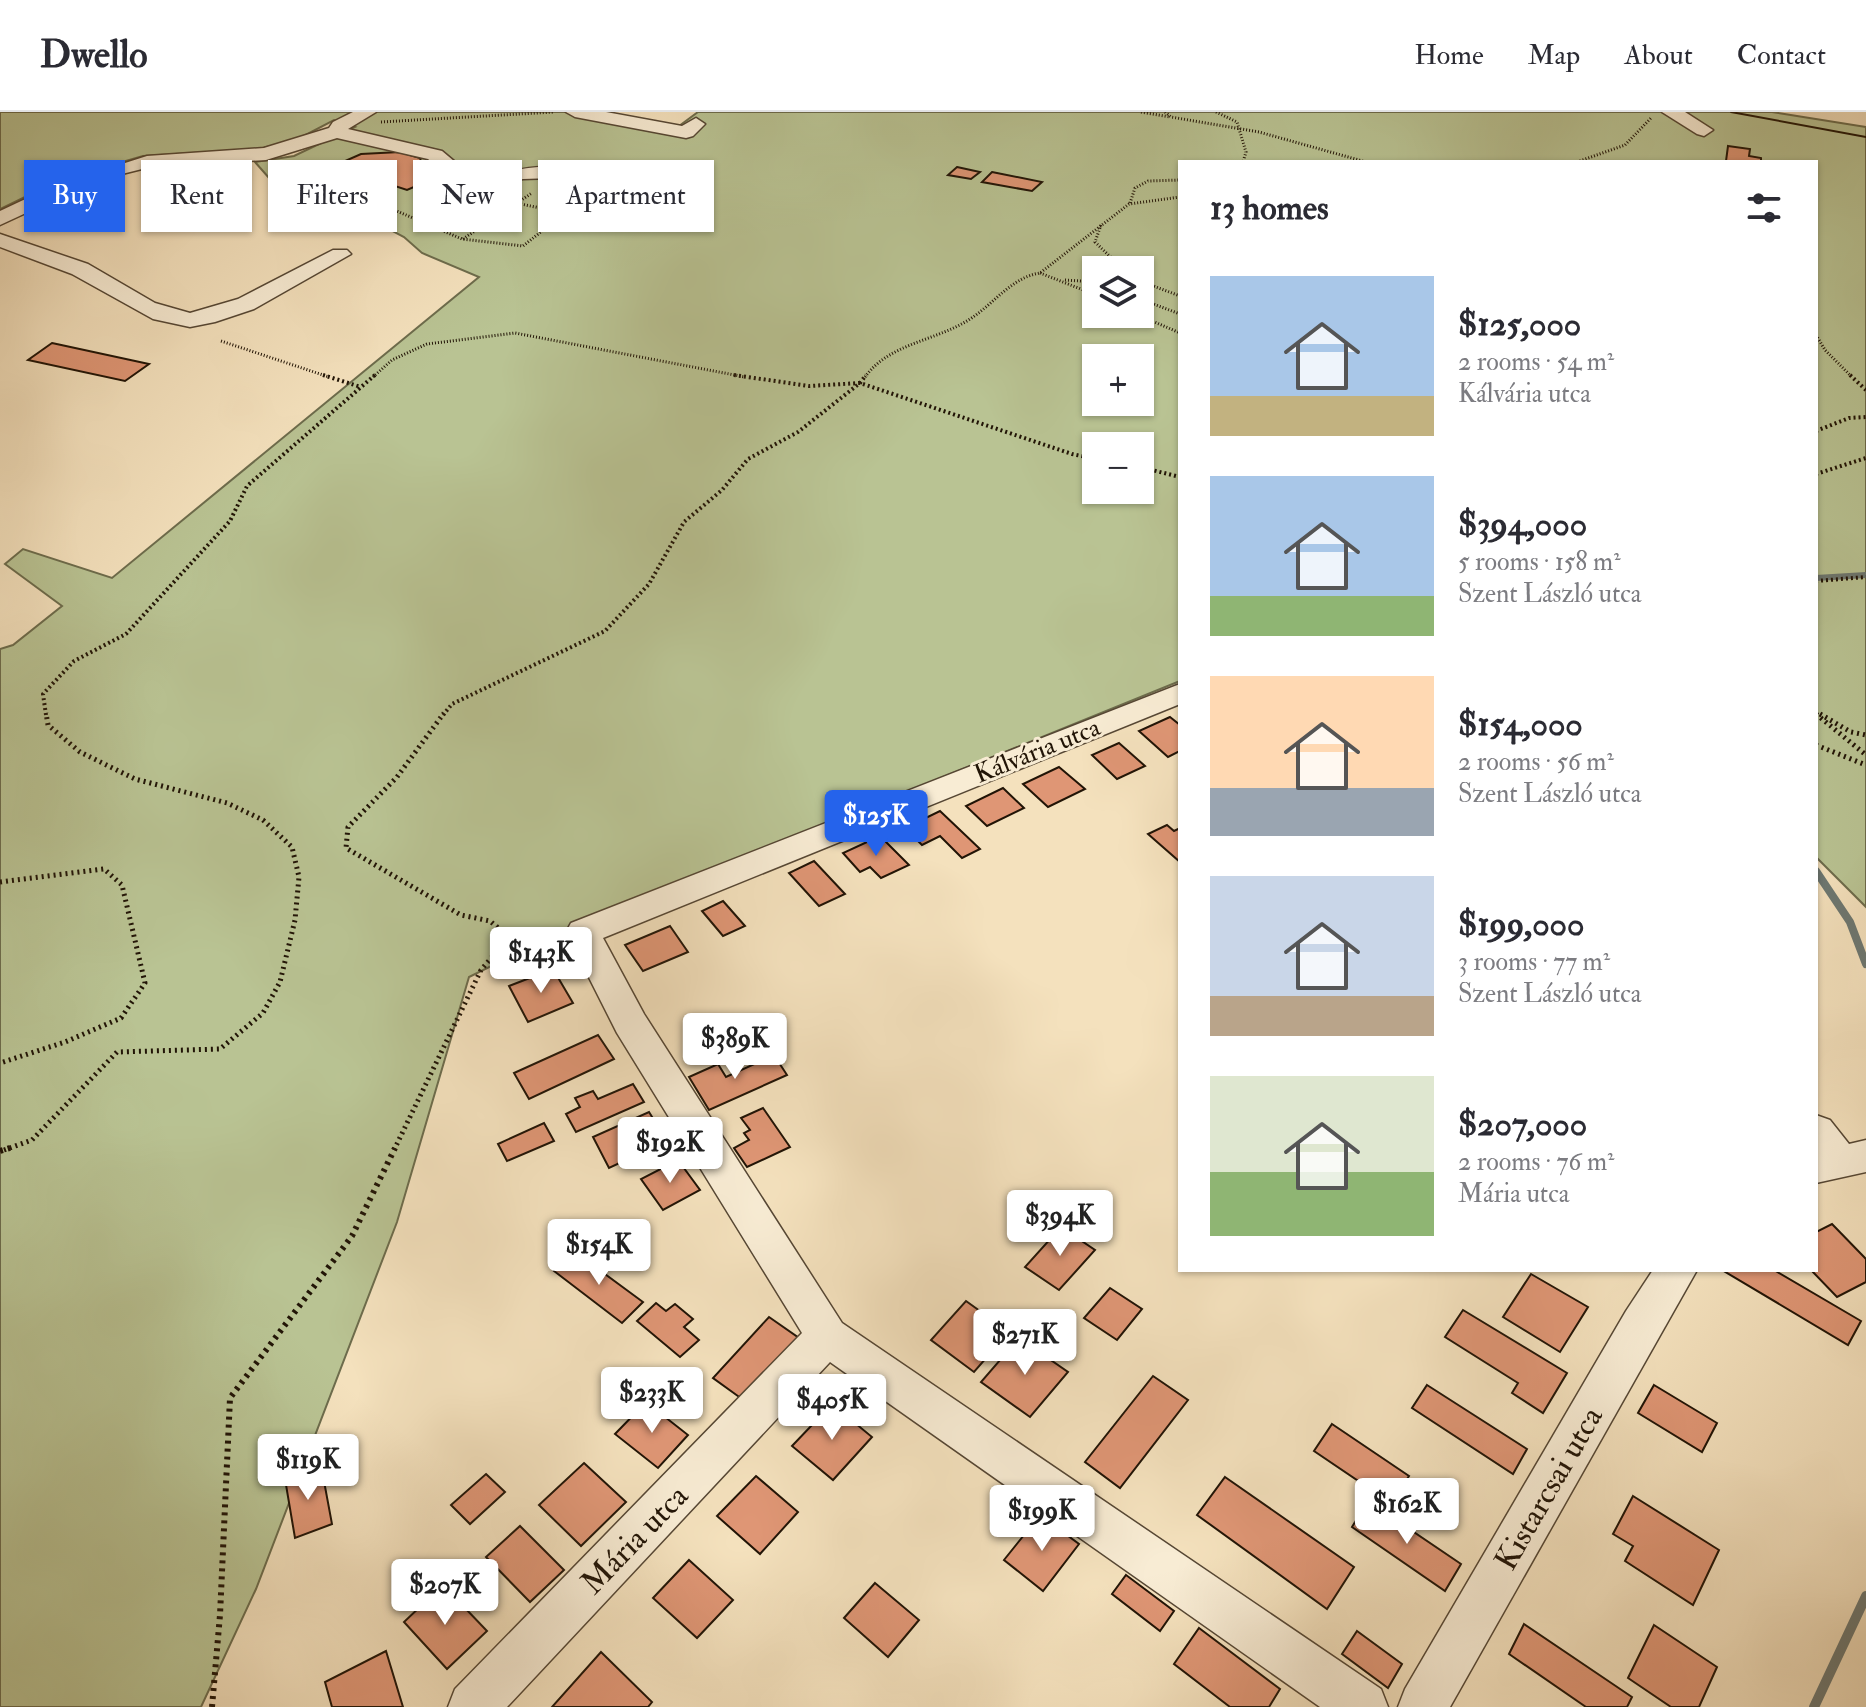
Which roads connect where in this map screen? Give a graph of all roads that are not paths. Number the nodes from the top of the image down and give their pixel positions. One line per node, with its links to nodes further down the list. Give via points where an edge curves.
1 (367, 112): 5 (street)
2 (575, 112): 4 (street)
3 (1663, 114): 6 (street)
4 (691, 128)
5 (338, 129): 7 (street, via 435,155 468,185); 8 (street, via 266,154 154,160 115,170)
6 (1704, 130)
7 (538, 171)
8 (0, 219)
9 (0, 240): 11 (street, via 79,269)
10 (340, 254): 11 (street, via 226,312)
11 (173, 318): 12 (street)
12 (221, 341)
13 (1178, 694): 15 (street, Kálvária utca, via 583,932 630,1023)
14 (1675, 1272): 18 (street, Kistarcsai utca)
15 (827, 1336): 16 (street, Mária utca); 17 (street)
16 (473, 1707)
17 (1363, 1707)
18 (1423, 1707)

